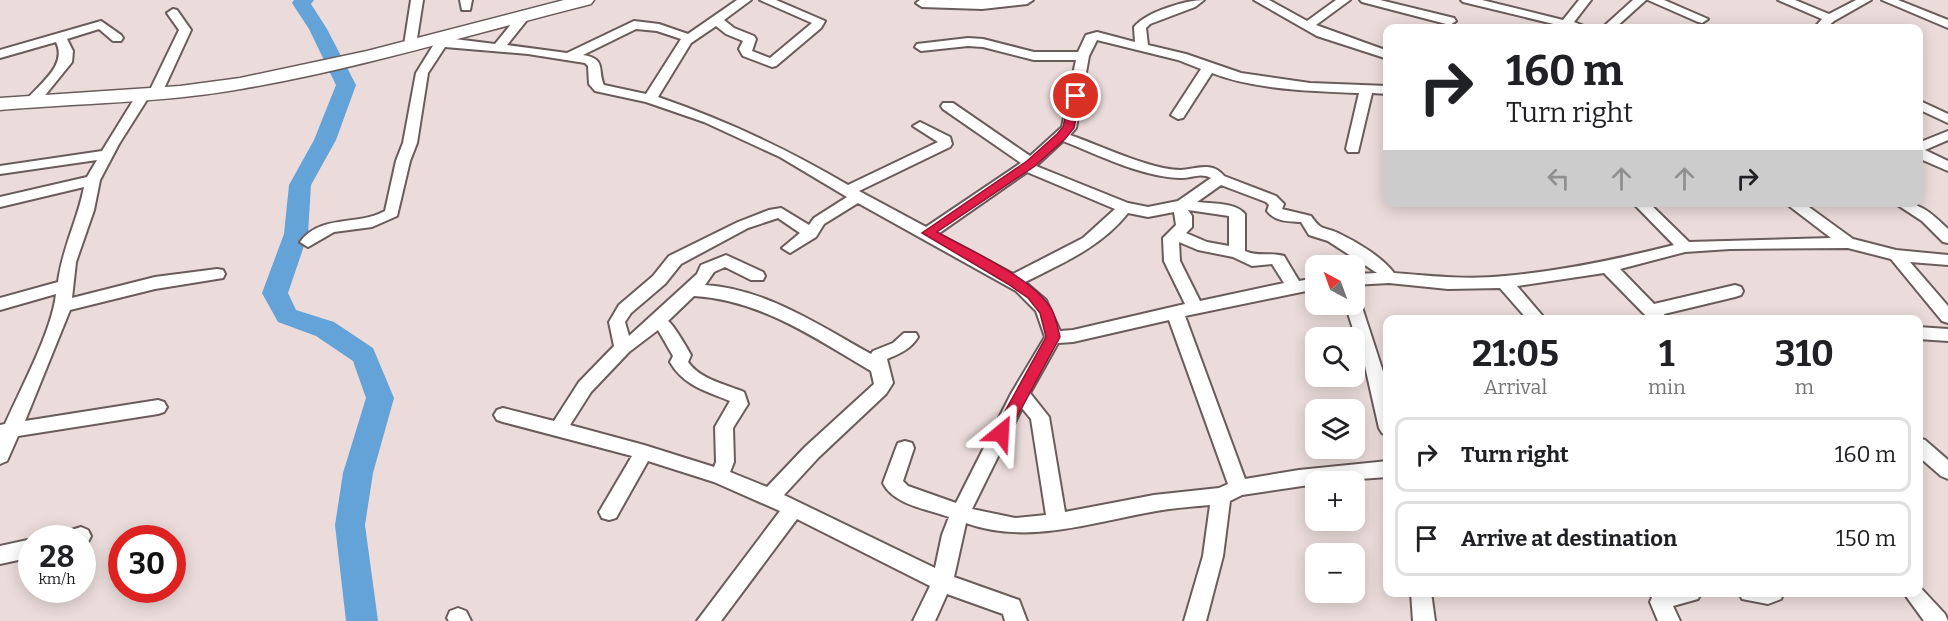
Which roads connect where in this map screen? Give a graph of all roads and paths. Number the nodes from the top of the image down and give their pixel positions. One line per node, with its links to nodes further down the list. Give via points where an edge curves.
1 (417, 0): 35 (street)
2 (745, 0): 23 (street)
3 (766, 0): 23 (street, via 819,21 772,63 747,53 750,39 730,31)
4 (1027, 0): 17 (street, via 982,6)
5 (1198, 0): 36 (street, via 1145,21 1140,27)
6 (1260, 0): 30 (street)
7 (1344, 0): 30 (street)
8 (1366, 0): 24 (street)
9 (1467, 0): 18 (street)
10 (1585, 0): 26 (street)
11 (1640, 0): 27 (street)
12 (1654, 0): 22 (street)
13 (1784, 0): 21 (street)
14 (1865, 0): 21 (street)
15 (1888, 0): 29 (street)
16 (580, 1): 20 (street)
17 (922, 3)
18 (1522, 6): 25 (street)
19 (173, 13): 46 (street, via 185,30)
20 (525, 15): 34 (street); 38 (street)
21 (1830, 18): 28 (street)
22 (1702, 19)
23 (717, 20): 33 (street)
24 (1450, 20)
25 (1560, 24)
26 (1563, 24)
27 (1613, 24)
28 (1824, 24)
29 (1948, 24)
30 (1309, 25): 39 (street)
31 (60, 37): 32 (street, via 101,25); 40 (street); 48 (street, via 67,51 66,62)
32 (117, 38)
33 (689, 38): 41 (street, via 634,25); 47 (street)
34 (437, 41): 35 (street); 38 (street); 77 (street, via 422,73 392,213 383,220 326,228)
35 (410, 45): 46 (street, via 241,83)
36 (1142, 46): 42 (street, via 1097,36 1090,38); 43 (street)
37 (921, 47): 42 (street, via 968,42 1034,56)
38 (497, 48): 41 (street)
39 (1383, 53)
40 (0, 54)
41 (569, 56): 47 (street, via 589,60 594,65 600,88)
42 (1083, 56): 56 (street, via 1069,128)
43 (1209, 67): 45 (street, via 1253,79); 52 (street)
44 (1383, 90): 45 (street)
45 (1366, 91): 58 (street)
46 (150, 93): 48 (street); 60 (street)
47 (650, 99): 66 (street, via 710,119 785,154)
48 (33, 101): 49 (street)
49 (0, 104)
50 (948, 106): 61 (street)
51 (1923, 106): 53 (street)
52 (1178, 115)
53 (1948, 119)
54 (920, 126): 66 (street, via 945,140 945,144)
55 (1948, 135): 57 (street)
56 (1061, 136): 61 (street); 64 (street, via 1151,169 1180,174 1214,172)
57 (1923, 148)
58 (1353, 149)
59 (1923, 153): 62 (street)
60 (108, 154): 63 (street); 65 (street)
61 (1028, 165): 69 (street); 74 (street)
62 (1948, 167)
63 (0, 170)
64 (1219, 179): 68 (street); 87 (street, via 1271,199 1276,204 1274,212 1279,215 1306,219 1314,231 1333,237 1382,268)
65 (93, 180): 67 (street); 92 (street, via 87,210 68,262)
66 (853, 193): 73 (street, via 819,220); 74 (street)
67 (0, 202)
68 (1181, 206): 69 (street, via 1148,212); 75 (street, via 1184,227); 81 (street, via 1237,214)
69 (1124, 207): 89 (street, via 1084,245)
70 (1644, 207): 79 (street)
71 (1798, 207): 78 (street)
72 (1908, 207): 76 (street)
73 (811, 233): 80 (street); 109 (street, via 781,213 774,213 675,260 659,280 624,309 617,322)
74 (928, 233): 89 (street)
75 (1174, 234): 81 (street, via 1203,246); 98 (street, via 1172,261)
76 (1948, 238)
77 (308, 242)
78 (1848, 243): 79 (street); 82 (street)
79 (1684, 247): 84 (street)
80 (790, 248)
81 (1237, 253): 93 (street, via 1252,261 1278,260)
82 (1896, 255): 83 (street); 103 (street)
83 (1948, 260)
84 (1608, 267): 90 (street); 102 (street)
85 (217, 274): 97 (street)
86 (758, 276): 94 (street, via 731,262 720,261 707,269)
87 (1389, 278): 88 (street); 90 (street)
88 (1365, 279)
89 (1013, 281): 108 (street, via 1033,295 1046,312)
90 (1504, 282): 101 (street)
91 (1305, 284): 93 (street)
92 (65, 286): 96 (street); 97 (street)
93 (1294, 286): 98 (street)
94 (690, 290): 104 (street); 110 (street, via 713,291 771,306)
95 (1735, 291): 102 (street, via 1717,293)
96 (0, 304)
97 (63, 306): 116 (street)
98 (1195, 308): 99 (street)
99 (1175, 312): 108 (street, via 1073,336); 124 (street)
100 (1357, 315): 112 (street)
101 (1534, 315)
102 (1655, 315)
103 (1948, 317)
104 (657, 322): 109 (street); 123 (street, via 666,327 682,354 681,366 692,379 738,397 739,404 724,427 726,462)
105 (1923, 333): 106 (street)
106 (1948, 335)
107 (910, 337): 110 (street, via 899,347 879,355)
108 (1053, 337): 111 (street)
109 (623, 348): 115 (street, via 585,387)
110 (879, 367): 125 (street, via 884,383 880,389)
111 (1020, 394): 128 (street); 129 (street, via 1040,417)
112 (1383, 406)
113 (158, 407): 116 (street)
114 (503, 415): 115 (street)
115 (558, 429): 119 (street)
116 (6, 431): 120 (street)
117 (905, 448): 128 (street, via 894,487)
118 (1923, 449): 122 (street)
119 (644, 452): 123 (street); 127 (street)
120 (0, 456)
121 (1383, 470): 124 (street, via 1299,478)
122 (1948, 471)
123 (719, 476): 125 (street)
124 (1230, 492): 129 (street); 138 (street)
125 (770, 497): 126 (street)
126 (793, 509): 132 (street); 135 (street)
127 (609, 512)
128 (960, 514): 129 (street, via 1015,526); 132 (street)
129 (1057, 522)
130 (18, 551): 131 (street)
131 (0, 555)
132 (943, 580): 136 (street); 137 (street, via 974,596 1012,607)
133 (1422, 597): 139 (street)
134 (1917, 597): 140 (street)
135 (708, 621)
136 (924, 621)
137 (1016, 621)
138 (1195, 621)
139 (1424, 621)
140 (1937, 621)

